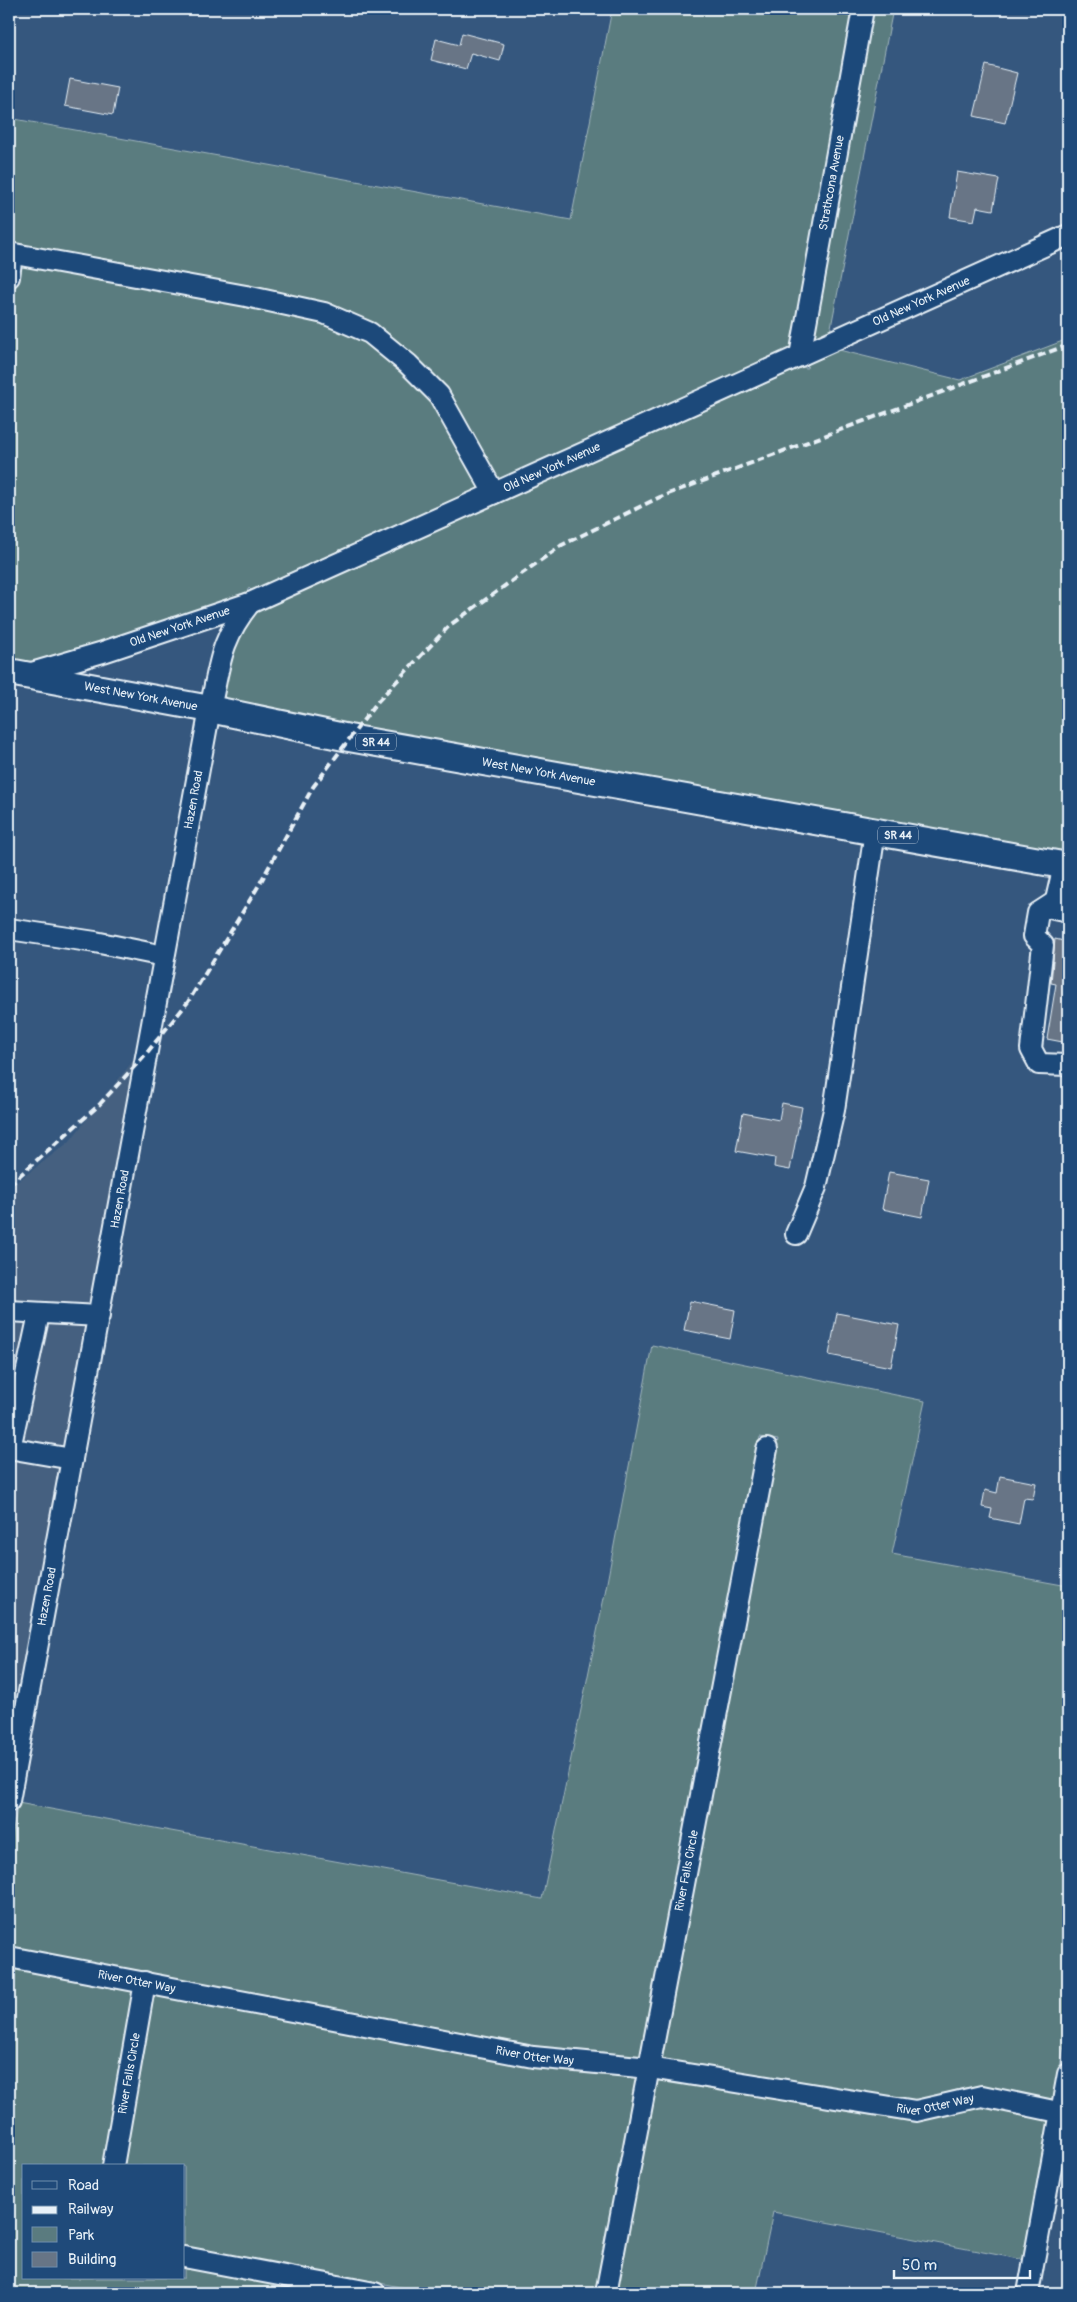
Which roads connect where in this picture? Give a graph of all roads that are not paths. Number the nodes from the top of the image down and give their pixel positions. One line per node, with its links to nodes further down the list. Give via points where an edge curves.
1 (863, 9): 5 (street, Strathcona Avenue)
2 (1068, 235): 5 (street, Old New York Avenue)
3 (10, 254): 4 (street); 6 (street, via 324,313 370,333 439,395)
4 (9, 277)
5 (800, 356): 6 (street, Old New York Avenue)
6 (494, 494): 7 (street, Old New York Avenue)
7 (250, 603): 8 (street, Old New York Avenue, via 103,652); 9 (street, Hazen Road, via 225,641)
8 (16, 673): 9 (main road, West New York Avenue / SR 44)
9 (210, 709): 10 (main road, West New York Avenue / SR 44, via 349,738); 14 (street, Hazen Road)
10 (875, 831): 11 (main road, West New York Avenue / SR 44); 16 (street, via 834,1110 816,1187)
11 (1066, 865): 12 (street)
12 (1062, 907): 15 (street, via 1038,913 1034,936 1043,944 1031,1049 1039,1064)
13 (9, 929): 14 (street)
14 (164, 956): 19 (street, Hazen Road)
15 (1068, 1066)
16 (796, 1234)
17 (9, 1311): 18 (street)
18 (39, 1314): 19 (street); 21 (street, via 11,1444 14,1449)
19 (99, 1316): 21 (street, Hazen Road)
20 (767, 1449): 26 (street, River Falls Circle)
21 (72, 1459): 22 (street, Hazen Road)
22 (15, 1733): 23 (street, Hazen Road)
23 (9, 1801)
24 (9, 1957): 25 (street, River Otter Way)
25 (145, 1982): 26 (street, River Otter Way, via 534,2057); 29 (street, River Falls Circle)
26 (650, 2068): 28 (street, River Otter Way, via 916,2111 982,2096); 32 (street, River Falls Circle)
27 (1068, 2074): 28 (street)
28 (1065, 2113): 33 (street)
29 (113, 2164)
30 (185, 2257): 31 (street)
31 (375, 2293)
32 (606, 2293)
33 (1028, 2293)

